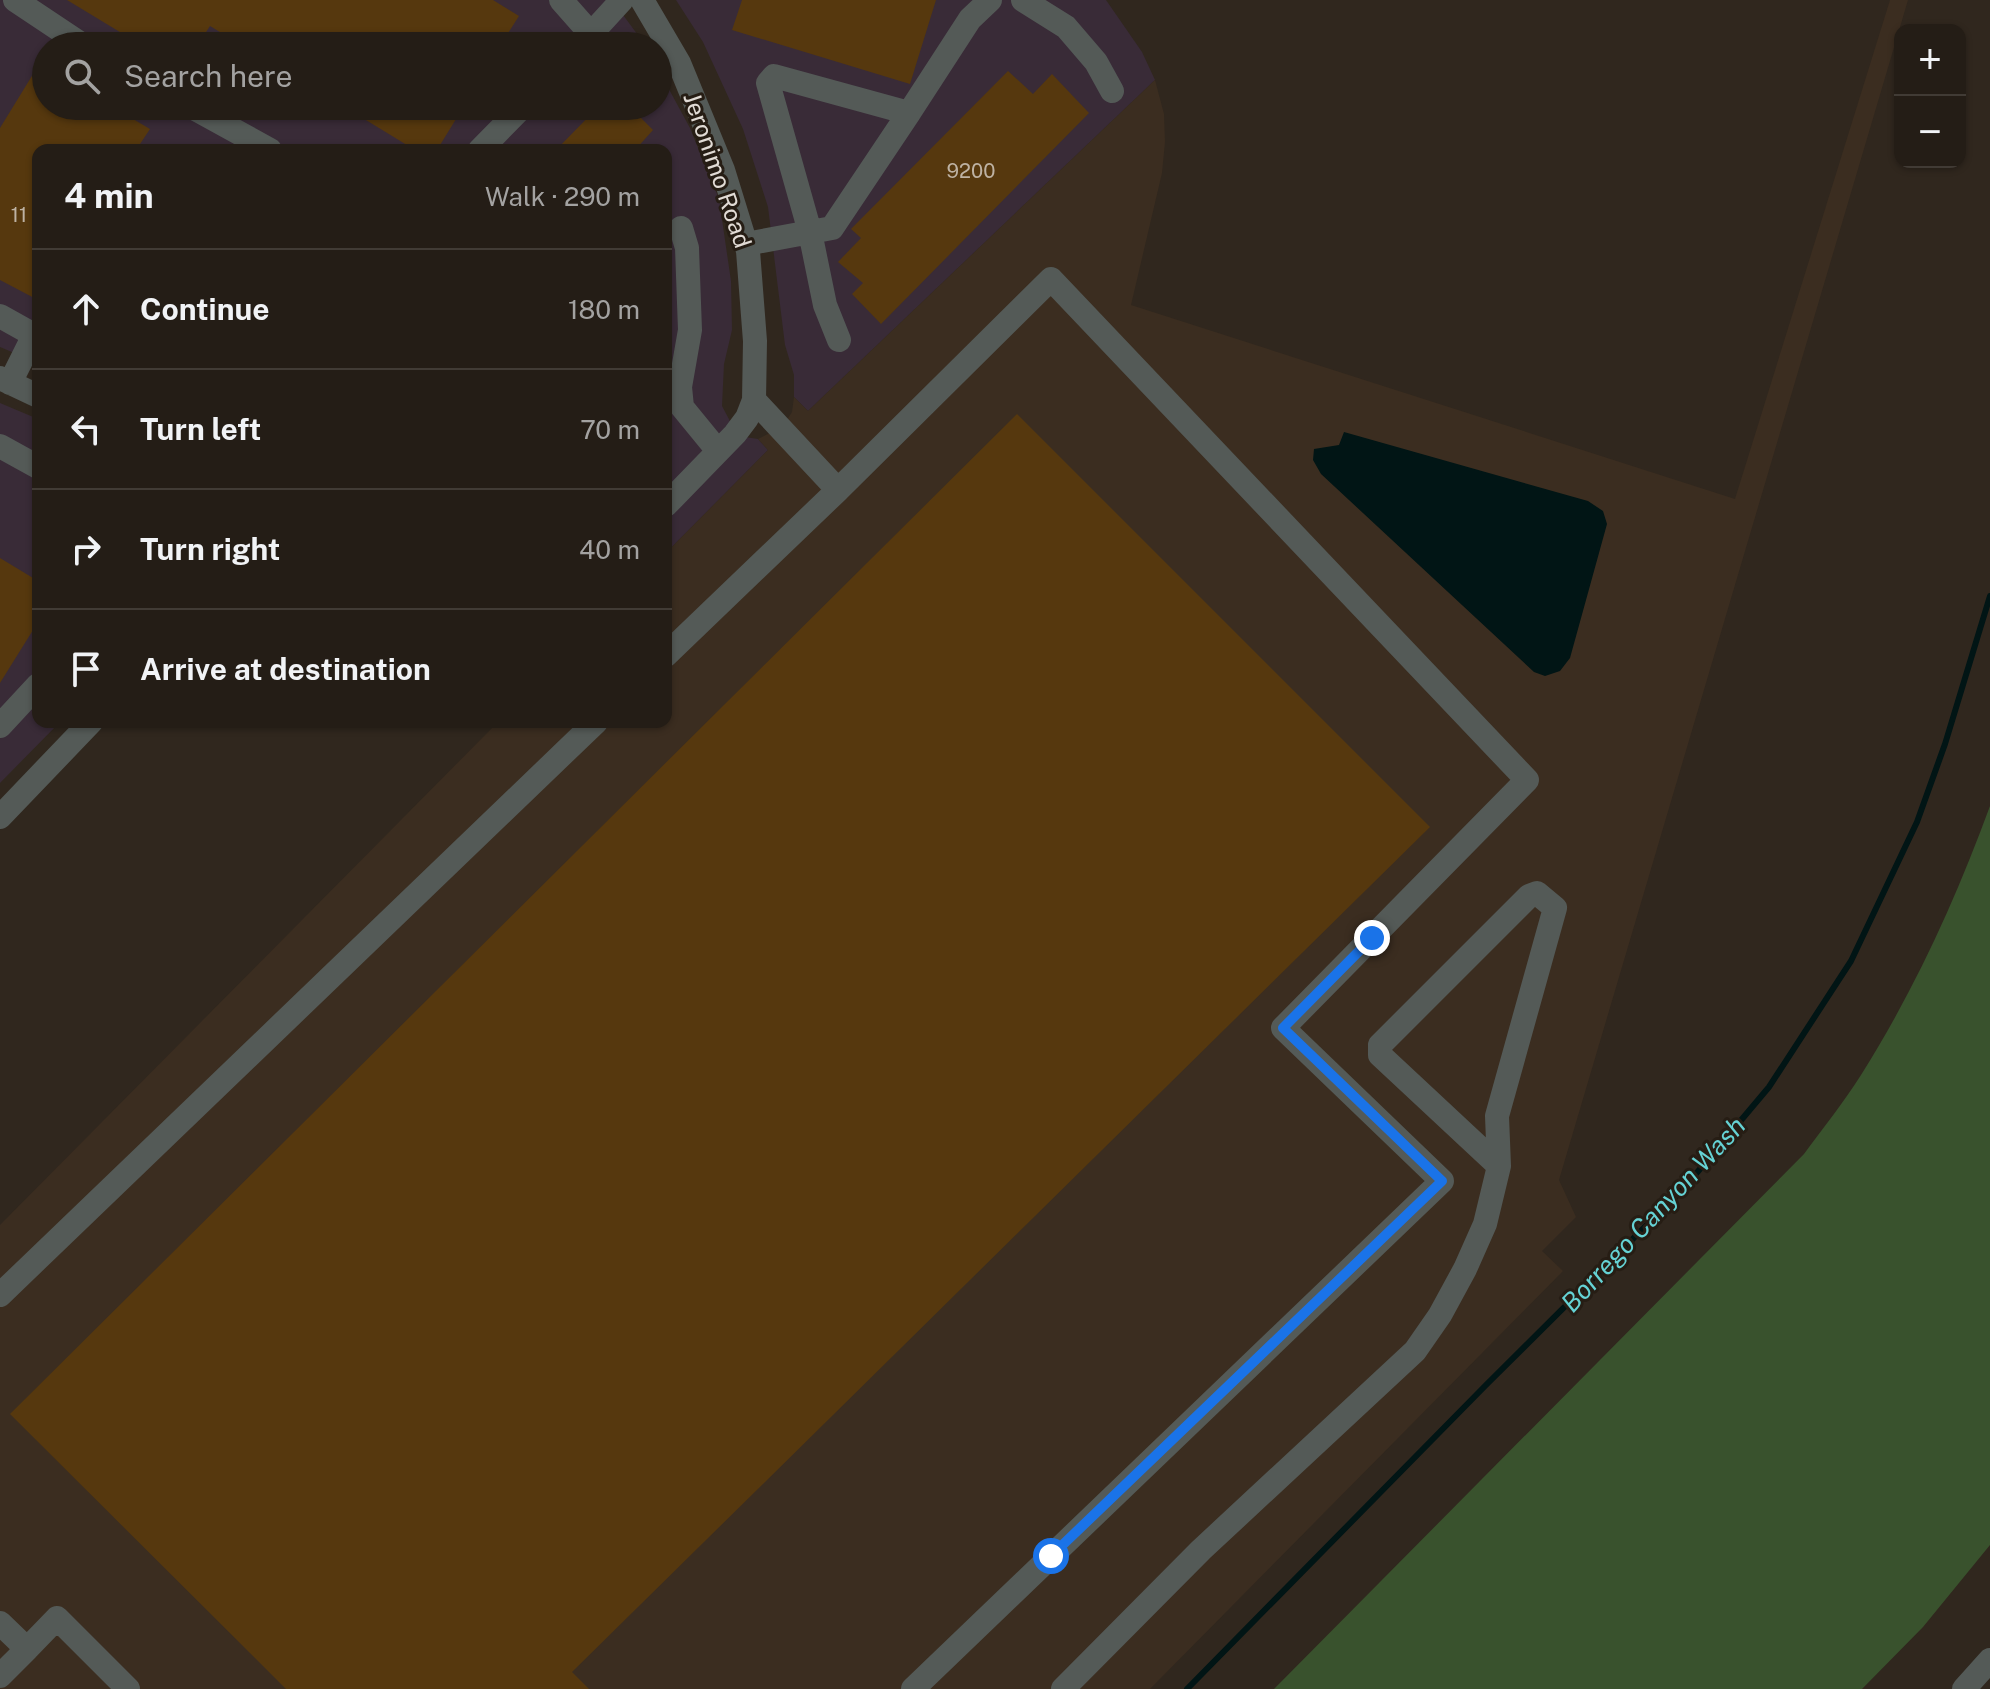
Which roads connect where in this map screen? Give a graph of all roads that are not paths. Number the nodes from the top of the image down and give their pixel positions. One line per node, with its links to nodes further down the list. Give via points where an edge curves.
1 (15, 0): 7 (street)
2 (561, 0): 8 (street)
3 (622, 0): 9 (street)
4 (642, 0): 10 (street, Jeronimo Road)
5 (990, 0): 13 (street, via 970,19)
6 (1023, 0): 12 (street, via 1066,27)
7 (63, 32)
8 (581, 32)
9 (593, 32)
10 (661, 32)
11 (672, 51): 20 (street, Jeronimo Road, via 723,170)
12 (1112, 91)
13 (909, 113): 19 (street, via 832,228); 19 (street, via 797,80 774,76 768,83)
14 (215, 120): 16 (street)
15 (509, 120): 17 (street)
16 (259, 144)
17 (486, 144)
18 (681, 228): 29 (street, via 687,248 690,330 680,387 682,407)
19 (810, 233): 20 (street); 24 (street, via 825,305)
20 (746, 244): 27 (street, Jeronimo Road, via 755,341)
21 (0, 316): 22 (street)
22 (32, 332)
23 (32, 340): 25 (street)
24 (839, 340)
25 (5, 380): 26 (street)
26 (32, 393)
27 (754, 400): 29 (street, via 747,418); 31 (street)
28 (0, 446): 30 (street)
29 (718, 451): 32 (street)
30 (32, 464)
31 (838, 490): 33 (street); 46 (street, via 1051,279 1527,780 1283,1028 1442,1181)
32 (672, 499)
33 (672, 649)
34 (32, 691): 35 (street)
35 (0, 726)
36 (85, 728): 38 (street)
37 (590, 728): 40 (street)
38 (3, 807)
39 (1499, 1166): 39 (street, via 1497,1116 1555,908 1537,893 1380,1045 1380,1055); 47 (street, via 1485,1224 1465,1269 1415,1351 1201,1550)
40 (0, 1295)
41 (0, 1623): 42 (street)
42 (27, 1649): 44 (street); 45 (street, via 57,1618)
43 (1990, 1660): 48 (street)
44 (0, 1676)
45 (128, 1689)
46 (913, 1689)
47 (1063, 1689)
48 (1964, 1689)

